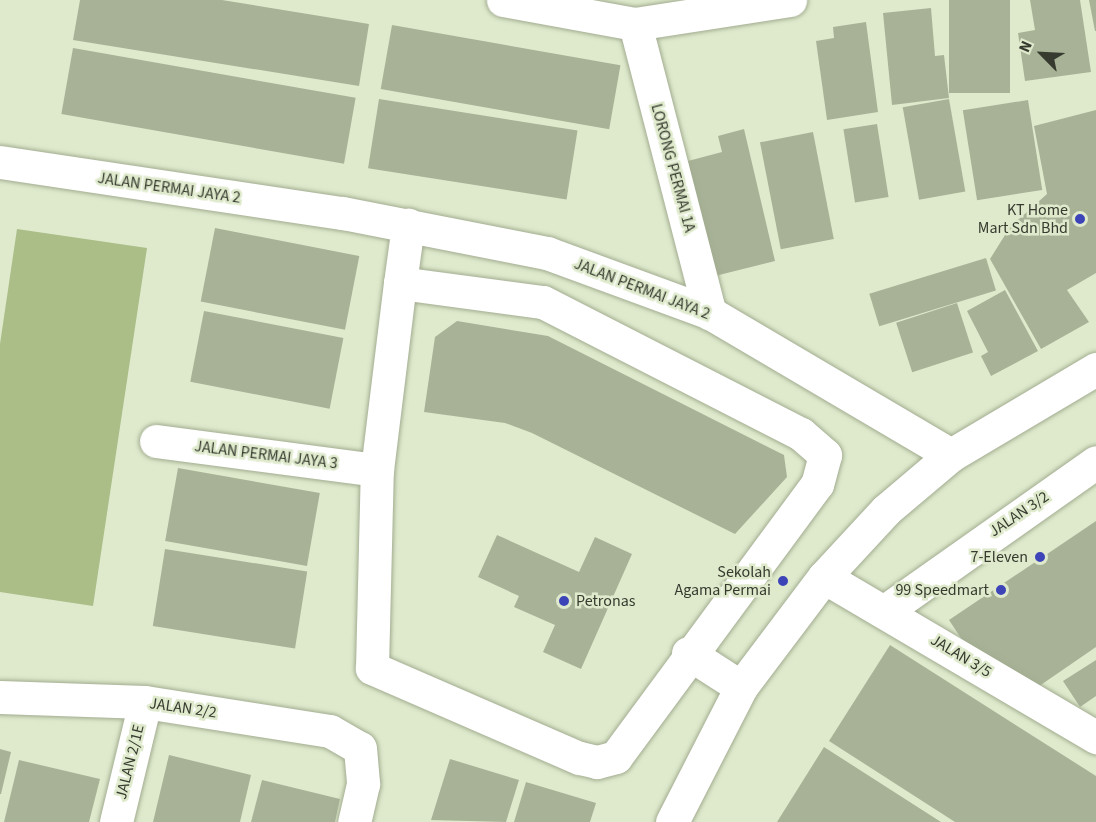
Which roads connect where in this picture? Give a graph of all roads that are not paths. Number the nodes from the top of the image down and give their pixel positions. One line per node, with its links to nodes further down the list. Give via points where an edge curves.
1 (503, 0): 3 (street)
2 (790, 0): 3 (street)
3 (635, 24): 7 (street, LORONG PERMAI 1A)
4 (0, 162): 5 (street, JALAN PERMAI JAYA 2)
5 (408, 225): 6 (street); 7 (street, JALAN PERMAI JAYA 2, via 547,254)
6 (400, 283): 12 (street); 15 (street, via 543,302 801,434 825,455 816,484)
7 (710, 312): 10 (street, JALAN PERMAI JAYA 2)
8 (1096, 369): 10 (street)
9 (156, 441): 12 (street, JALAN PERMAI JAYA 3)
10 (951, 456): 13 (street, via 886,510)
11 (1096, 462): 14 (street, JALAN 3/2)
12 (377, 470): 15 (street, via 372,668 597,762 616,757)
13 (824, 577): 14 (street, JALAN 3/5); 16 (street)
14 (885, 611): 19 (street, JALAN 3/5)
15 (688, 653): 16 (street)
16 (741, 687): 20 (street)
17 (0, 697): 18 (street, JALAN 2/2)
18 (145, 702): 21 (street, JALAN 2/1E); 22 (street, JALAN 2/2, via 330,731 360,748 363,784)
19 (1096, 737)
20 (678, 820)
21 (116, 822)
22 (354, 822)

